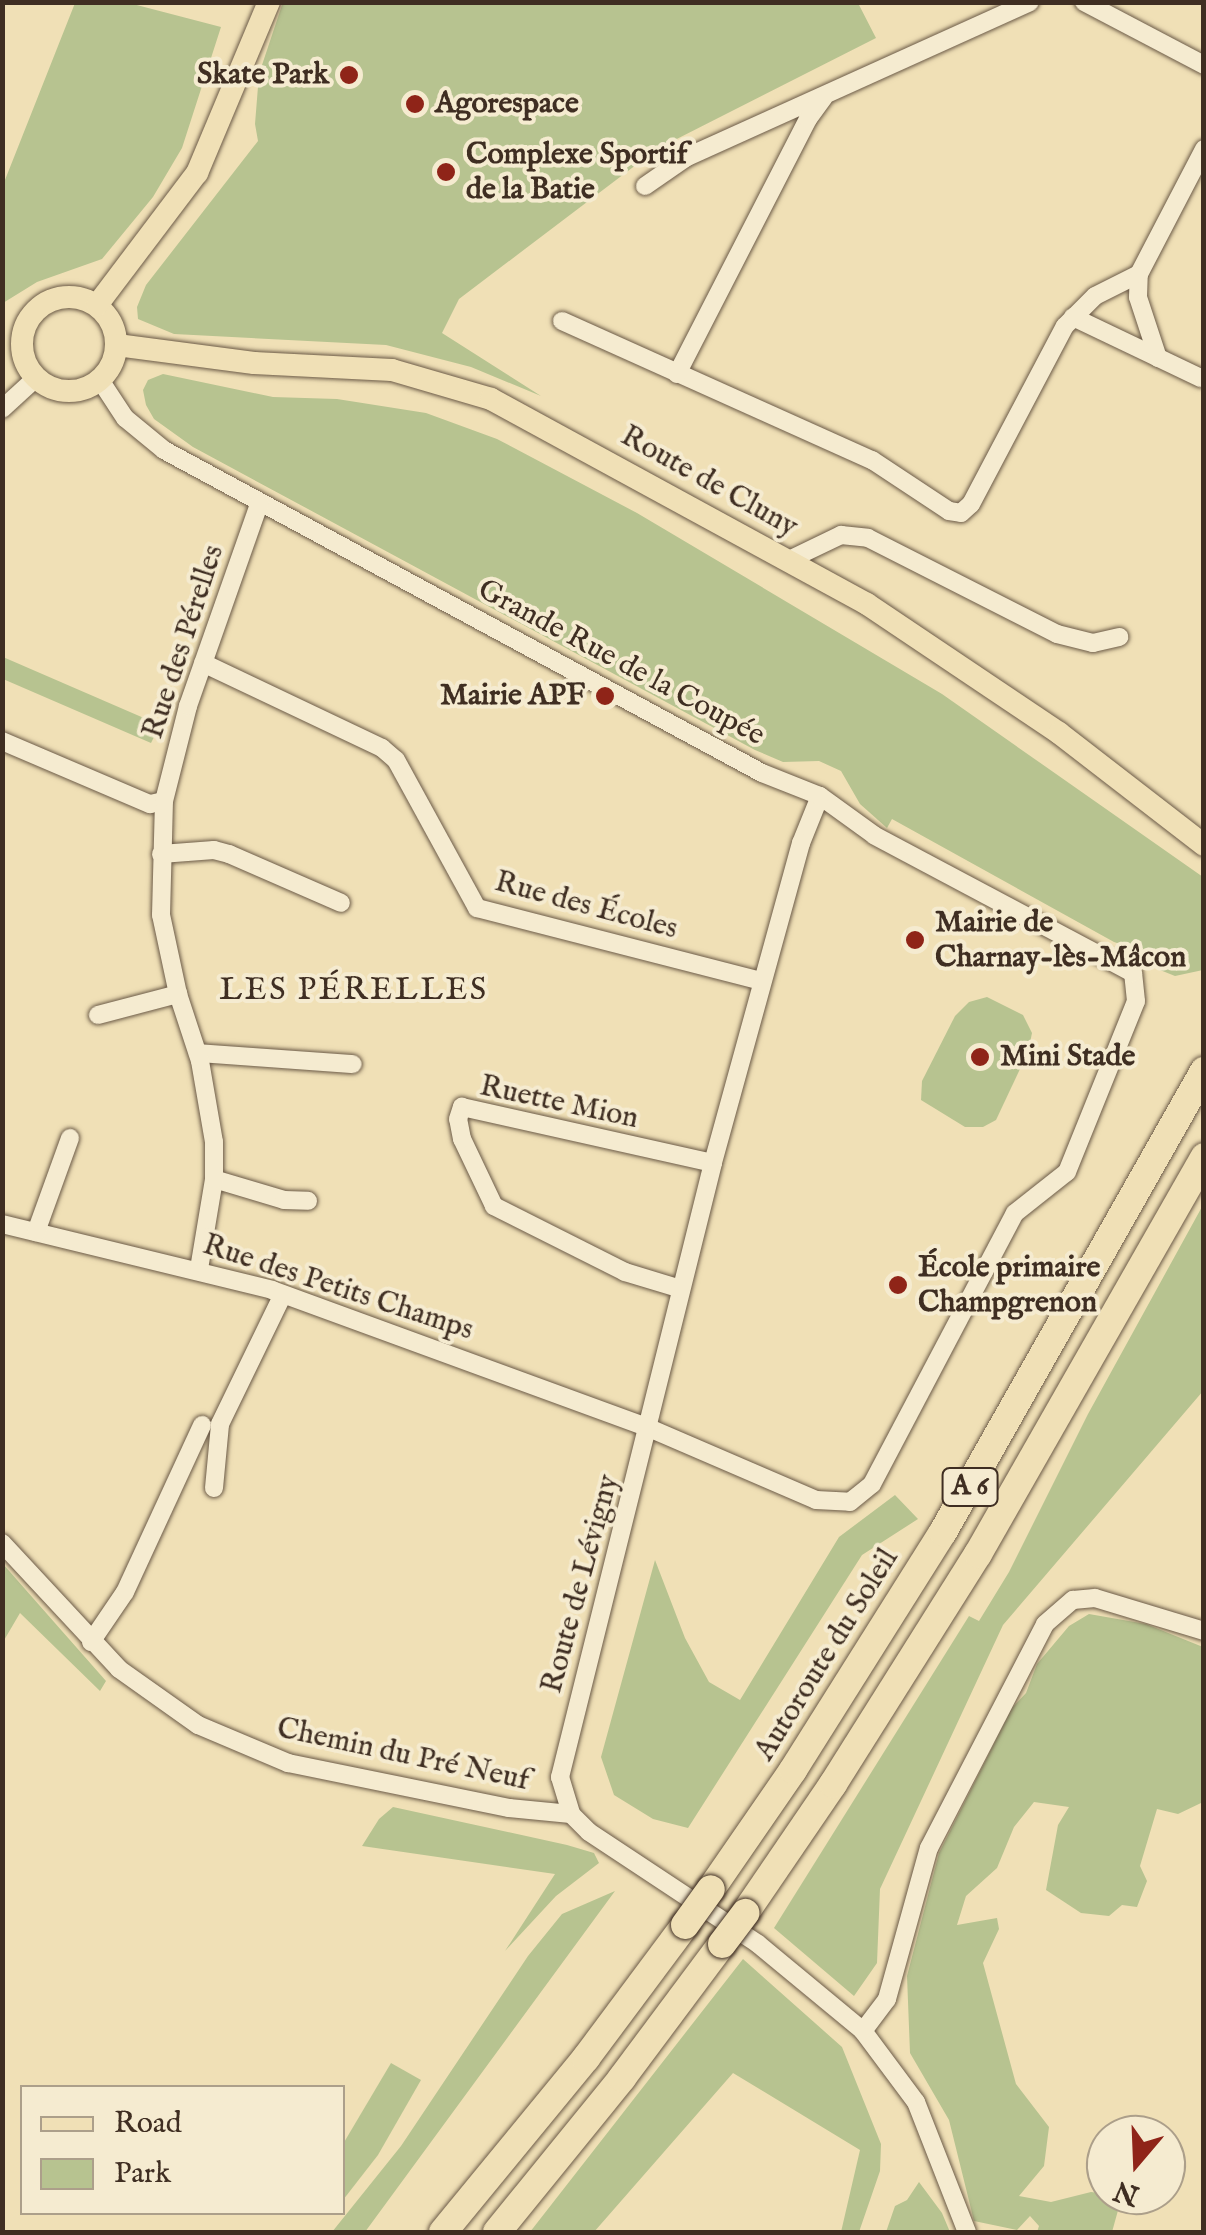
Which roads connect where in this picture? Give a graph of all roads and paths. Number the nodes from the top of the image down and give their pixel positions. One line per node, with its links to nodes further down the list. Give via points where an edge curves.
1 (269, 2): 9 (main road, via 197,173)
2 (1030, 2): 5 (street)
3 (1084, 2): 4 (street)
4 (1204, 65)
5 (824, 96): 7 (street, via 688,157); 15 (street)
6 (1204, 148): 8 (street)
7 (645, 186)
8 (1139, 274): 10 (street, via 1120,280); 14 (street, via 1138,298)
9 (97, 305): 12 (main road, via 63,296 46,302); 13 (main road)
10 (1073, 316): 14 (street); 15 (street, via 961,513 872,460)
11 (562, 321): 15 (street)
12 (12, 339): 16 (main road)
13 (117, 344): 18 (main road); 21 (main road, Route de Cluny, via 254,363 392,370 491,399)
14 (1158, 358): 17 (street)
15 (677, 374)
16 (36, 378): 18 (main road, via 75,391); 19 (street)
17 (1201, 378)
18 (100, 380): 20 (street, Grande Rue de la Coupée, via 134,427 164,450)
19 (2, 409)
20 (260, 502): 23 (street, Rue des Pérelles); 25 (street, Grande Rue de la Coupée, via 762,773)
21 (789, 560): 22 (street, via 841,535 868,538 1056,634 1092,642); 27 (main road, Route de Cluny, via 881,612 1060,733)
22 (1119, 637)
23 (203, 663): 26 (street, Rue des Pérelles); 31 (street, Rue des Écoles, via 396,760 478,908)
24 (2, 740): 26 (street, via 150,804)
25 (820, 796): 30 (street, Grande Rue de la Coupée, via 874,834); 31 (street, Route de Lévigny)
26 (164, 800): 28 (street, Rue des Pérelles)
27 (1204, 845)
28 (161, 854): 29 (street, via 230,854); 32 (street, Rue des Pérelles, via 162,915)
29 (342, 903)
30 (1133, 972): 48 (street, Rue des Petits Champs, via 1134,1014 1067,1172 1016,1213 862,1496 816,1500)
31 (762, 981): 39 (street, Route de Lévigny)
32 (178, 994): 33 (street); 34 (street, Rue des Pérelles)
33 (98, 1015)
34 (198, 1053): 35 (street); 40 (street, Rue des Pérelles)
35 (353, 1064)
36 (1204, 1070): 55 (highway, Autoroute du Soleil / A 6, bridge, via 943,1532 793,1770 586,2058)
37 (70, 1138): 43 (street)
38 (1204, 1157): 56 (highway, A 6, bridge, via 978,1554 833,1784 622,2078)
39 (713, 1164): 45 (street, Route de Lévigny); 45 (street, Ruette Mion, via 462,1107 458,1120 494,1206 625,1272)
40 (214, 1179): 41 (street); 44 (street, Rue des Pérelles)
41 (308, 1201)
42 (2, 1224): 43 (street, Rue des Petits Champs)
43 (36, 1232): 44 (street, Rue des Petits Champs)
44 (199, 1269): 46 (street, Rue des Petits Champs)
45 (681, 1288): 48 (street, Route de Lévigny)
46 (283, 1294): 48 (street, Rue des Petits Champs); 49 (street, via 220,1424)
47 (202, 1424): 52 (street, via 125,1592)
48 (649, 1428): 53 (street, Route de Lévigny, via 564,1754 560,1776)
49 (214, 1488)
50 (2, 1542): 52 (street, Chemin du Pré Neuf)
51 (1204, 1631): 54 (street, via 1095,1598 1073,1600 1044,1624 929,1848 887,1999)
52 (91, 1642): 53 (street, Chemin du Pré Neuf, via 156,1698 262,1754 410,1790)
53 (571, 1814): 54 (street, via 758,1944)
54 (862, 2031): 57 (street, via 916,2102)
55 (444, 2232)
56 (497, 2232)
57 (967, 2232)

